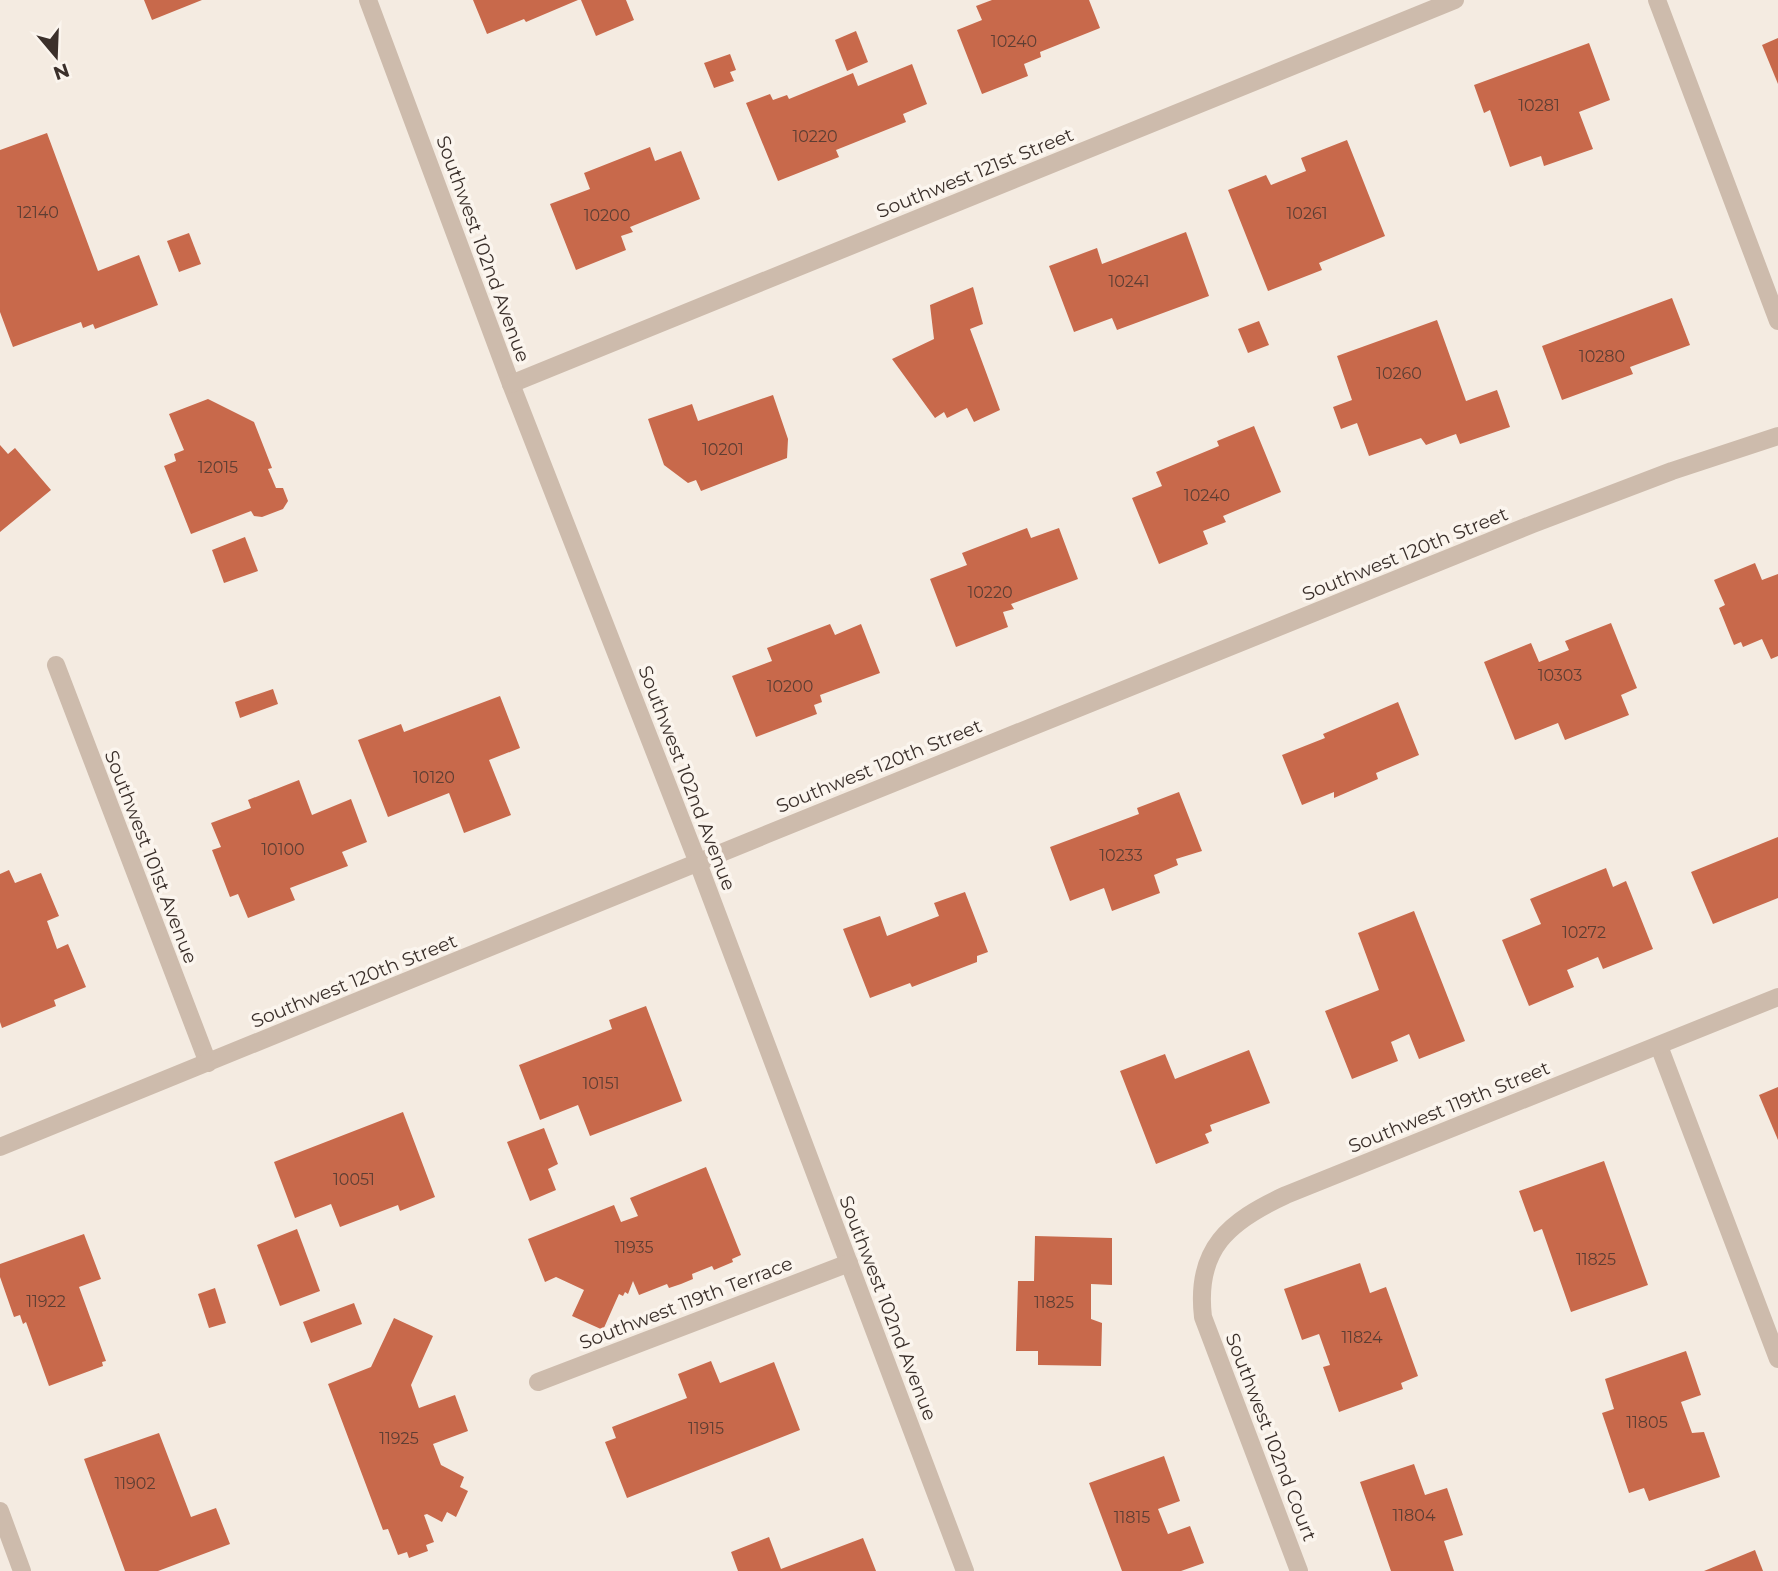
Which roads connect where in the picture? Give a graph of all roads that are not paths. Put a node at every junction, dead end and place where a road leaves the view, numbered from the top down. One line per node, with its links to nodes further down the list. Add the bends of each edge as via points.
1 (368, 0): 5 (street, Southwest 102nd Avenue)
2 (1454, 0): 5 (street, Southwest 121st Street)
3 (1657, 0): 4 (street)
4 (1778, 321)
5 (511, 384): 8 (street, Southwest 102nd Avenue)
6 (1778, 436): 8 (street, Southwest 120th Street, via 1533,524)
7 (56, 665): 11 (street, Southwest 101st Avenue)
8 (698, 863): 11 (street, Southwest 120th Street); 13 (street, Southwest 102nd Avenue)
9 (1778, 998): 10 (street, Southwest 119th Street)
10 (1659, 1046): 14 (street, Southwest 119th Street, via 1286,1195 1249,1214 1228,1230 1212,1252 1202,1293); 15 (street)
11 (208, 1063): 12 (street, Southwest 120th Street)
12 (0, 1147)
13 (849, 1262): 16 (street, Southwest 119th Terrace); 19 (street, Southwest 102nd Avenue)
14 (1203, 1317): 20 (street, Southwest 102nd Court)
15 (1778, 1359)
16 (538, 1382)
17 (0, 1511): 18 (street)
18 (22, 1571)
19 (965, 1571)
20 (1298, 1571)

